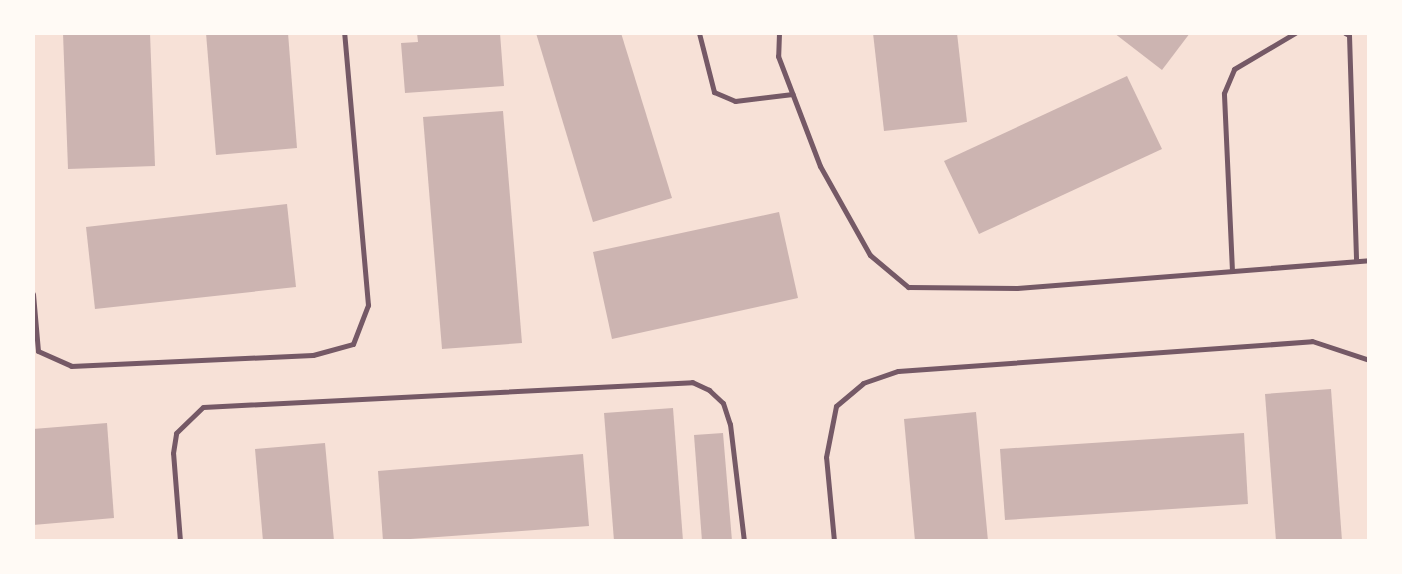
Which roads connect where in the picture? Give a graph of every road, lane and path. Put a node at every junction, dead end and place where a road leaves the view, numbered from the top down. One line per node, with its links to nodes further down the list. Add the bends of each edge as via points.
1 (344, 33): 10 (lane, via 368,305 353,344 313,355 71,366 38,351)
2 (698, 33): 6 (lane, via 714,92 736,101)
3 (779, 33): 6 (lane, via 778,55)
4 (1295, 33): 9 (lane, via 1234,69 1224,93)
5 (1345, 33): 8 (lane, via 1349,35)
6 (793, 94): 9 (lane, via 821,166 870,255 908,288 1017,288)
7 (1369, 260): 8 (lane)
8 (1356, 261): 9 (lane)
9 (1232, 271)
10 (33, 294)
11 (1369, 360): 14 (lane, via 1312,341 898,371 863,383 836,406 826,457)
12 (180, 541): 13 (lane, via 173,453 176,433 203,407 692,382 723,403 730,424)
13 (744, 541)
14 (834, 541)

